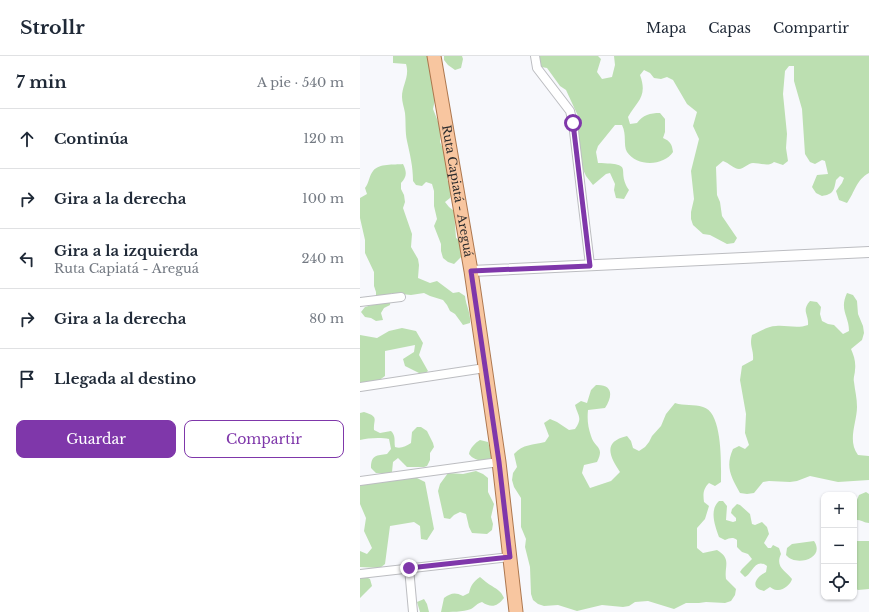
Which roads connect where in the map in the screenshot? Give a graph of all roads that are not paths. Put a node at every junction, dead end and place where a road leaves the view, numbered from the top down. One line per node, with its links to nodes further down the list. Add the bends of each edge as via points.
1 (434, 56): 5 (main road, Ruta Capiatá - Areguá)
2 (535, 56): 4 (street, via 537,68 570,111)
3 (869, 252): 4 (street)
4 (590, 266): 5 (street)
5 (471, 271): 8 (main road, Ruta Capiatá - Areguá)
6 (401, 297): 7 (street)
7 (360, 302)
8 (485, 368): 9 (street); 10 (main road, Ruta Capiatá - Areguá)
9 (360, 387)
10 (499, 462): 11 (street); 12 (main road, Ruta Capiatá - Areguá)
11 (360, 481)
12 (510, 557): 13 (street); 16 (main road, Ruta Capiatá - Areguá)
13 (409, 568): 14 (street); 15 (street)
14 (360, 574)
15 (413, 612)
16 (516, 612)

